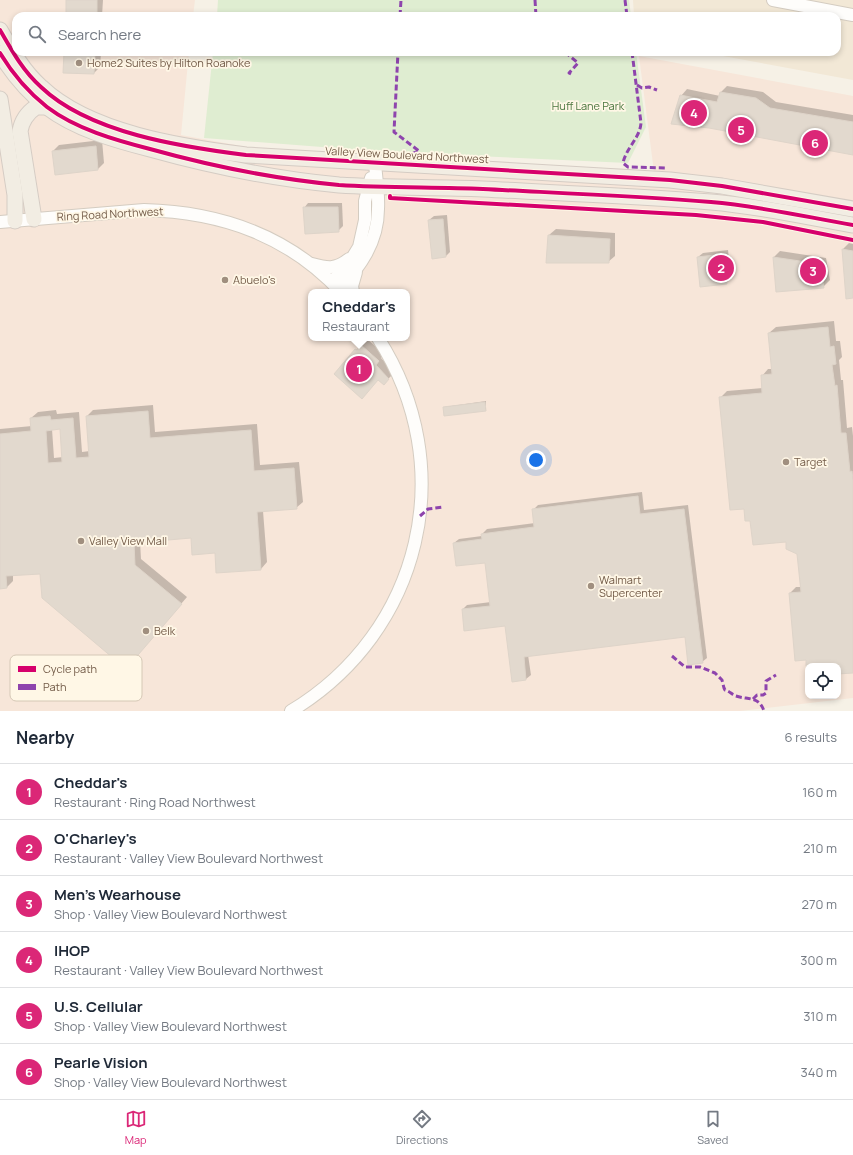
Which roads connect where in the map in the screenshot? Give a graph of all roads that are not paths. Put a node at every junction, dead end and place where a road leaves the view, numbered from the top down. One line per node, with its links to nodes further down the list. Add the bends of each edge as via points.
1 (773, 0): 2 (street)
2 (833, 12)
3 (841, 14): 4 (street)
4 (853, 16)
5 (0, 30): 6 (main road, Valley View Boulevard Northwest)
6 (12, 51)
7 (0, 53): 10 (main road, via 18,80)
8 (15, 56): 12 (main road, Valley View Boulevard Northwest, via 28,74 51,95 74,110 144,136)
9 (0, 99): 21 (main road, via 15,195)
10 (47, 107): 11 (main road, via 72,122 101,134); 20 (main road, via 36,107 30,111 23,120 20,131)
11 (153, 150): 12 (main road, via 227,159); 14 (main road, via 220,167 293,180)
12 (234, 153): 13 (main road, Valley View Boulevard Northwest)
13 (375, 163): 14 (street); 15 (main road, Valley View Boulevard Northwest, via 670,180)
14 (373, 186): 16 (main road); 23 (street, via 365,201 362,235); 25 (street, via 378,210 377,222 367,253)
15 (759, 192): 16 (main road, via 734,194 647,188 642,190); 18 (main road, Valley View Boulevard Northwest)
16 (638, 198): 17 (main road, via 712,202)
17 (767, 209): 19 (main road, via 786,205); 22 (main road)
18 (853, 209)
19 (853, 218)
20 (34, 219): 21 (street, Ring Road Northwest); 24 (street, Ring Road Northwest, via 144,210 190,213 251,229 267,236)
21 (7, 221)
22 (853, 225)
23 (356, 251): 24 (street, via 339,266 331,268); 26 (street)
24 (310, 264): 26 (street, Ring Road Northwest)
25 (359, 266): 26 (street); 27 (street)
26 (337, 288)
27 (352, 289)
28 (380, 341): 29 (street, via 400,380 417,437 421,502 416,540 398,590 370,641 332,681)
29 (291, 711)

